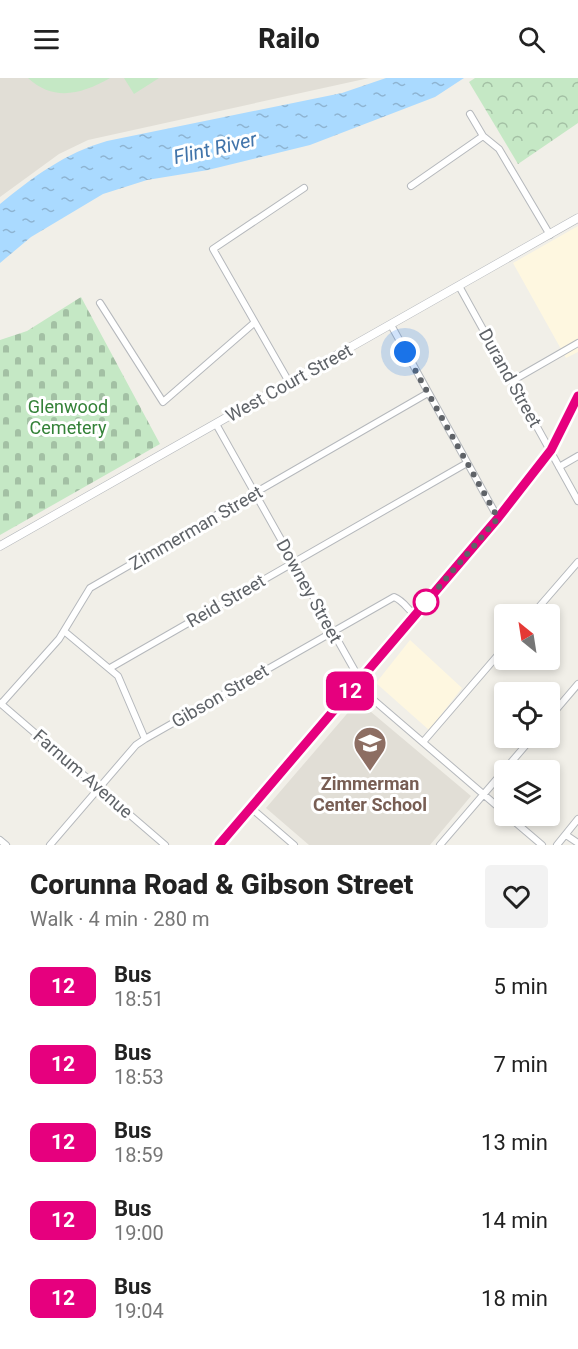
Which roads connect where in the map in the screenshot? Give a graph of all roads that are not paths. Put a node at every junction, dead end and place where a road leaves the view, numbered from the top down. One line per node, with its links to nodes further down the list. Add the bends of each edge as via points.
1 (470, 114): 2 (street)
2 (483, 136): 3 (street); 6 (street, via 499,149)
3 (411, 186)
4 (304, 188): 9 (street, via 213,249)
5 (578, 218): 6 (street, West Court Street)
6 (550, 235): 7 (street, West Court Street)
7 (459, 286): 10 (street, West Court Street); 12 (street, Durand Street)
8 (100, 303): 9 (street, via 163,402)
9 (254, 323): 13 (street)
10 (391, 326): 13 (street, West Court Street); 14 (street)
11 (578, 343): 12 (street)
12 (512, 381): 17 (street, Durand Street)
13 (289, 382): 16 (street, West Court Street)
14 (428, 393): 19 (street); 21 (street, Zimmerman Street)
15 (578, 396): 17 (main road)
16 (216, 424): 21 (street, Downey Street); 24 (street, West Court Street)
17 (551, 450): 20 (street, Durand Street); 23 (main road)
18 (578, 456): 20 (street)
19 (467, 463): 23 (street); 26 (street, Reid Street)
20 (559, 467): 22 (street, Durand Street)
21 (255, 494): 26 (street, Downey Street); 29 (street, Zimmerman Street, via 90,588)
22 (578, 501)
23 (498, 518): 28 (main road)
24 (0, 546)
25 (578, 562): 27 (street)
26 (293, 563): 30 (street, Downey Street); 32 (street, Reid Street)
27 (542, 604)
28 (415, 615): 30 (street, Gibson Street, via 394,597); 33 (main road)
29 (64, 631): 32 (street); 35 (street, Zimmerman Street)
30 (332, 632): 33 (street, Downey Street); 37 (street, Gibson Street)
31 (494, 660): 38 (street)
32 (110, 668): 37 (street, via 118,676)
33 (359, 681): 38 (street, Downey Street, via 362,690); 43 (main road)
34 (578, 684): 36 (street)
35 (1, 704): 40 (street, Farnum Avenue)
36 (560, 705)
37 (145, 740): 40 (street, Gibson Street)
38 (423, 742): 41 (street, Downey Street)
39 (523, 748): 41 (street)
40 (99, 788): 50 (street, Gibson Street); 51 (street, Farnum Avenue)
41 (483, 795): 42 (street, Downey Street); 54 (street)
42 (494, 804)
43 (251, 808): 52 (main road); 53 (street)
44 (578, 819): 46 (street)
45 (520, 826): 55 (street)
46 (566, 835): 48 (street); 56 (street)
47 (0, 840): 49 (street)
48 (578, 843)
49 (6, 845)
50 (50, 845)
51 (165, 845)
52 (219, 845)
53 (294, 845)
54 (440, 845)
55 (542, 845)
56 (557, 845)

